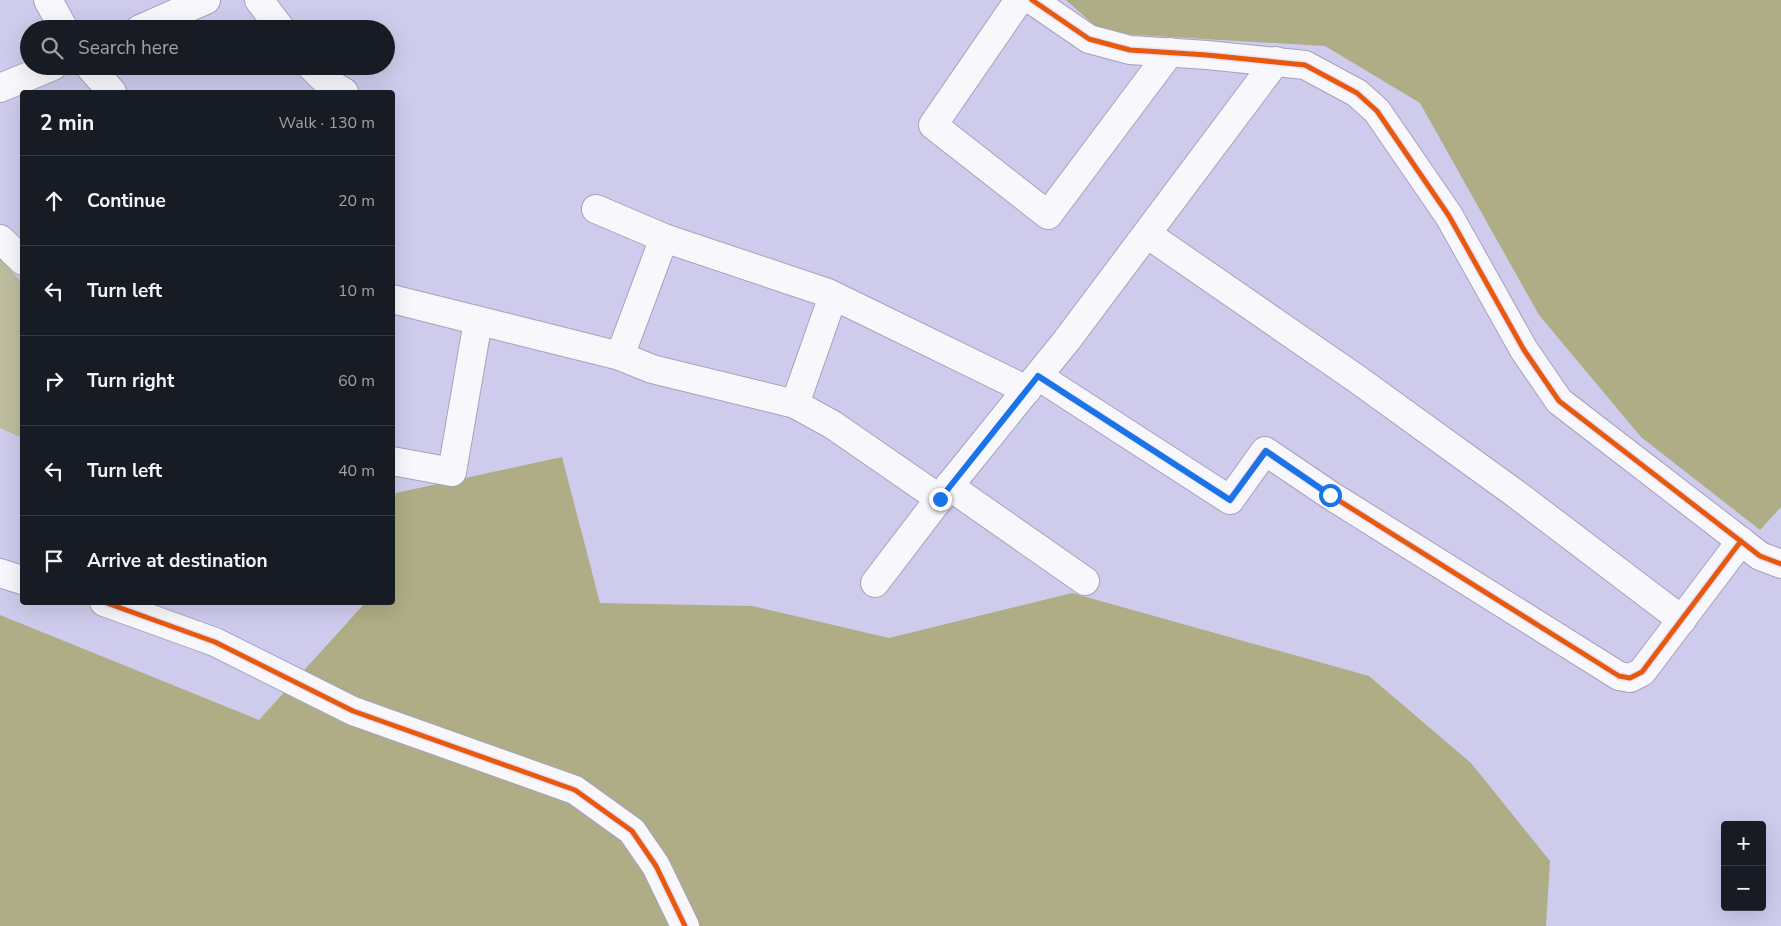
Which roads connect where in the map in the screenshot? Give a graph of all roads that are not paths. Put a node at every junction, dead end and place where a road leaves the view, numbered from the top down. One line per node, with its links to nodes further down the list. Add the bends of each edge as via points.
1 (48, 0): 6 (street)
2 (206, 0): 7 (street)
3 (259, 0): 8 (street)
4 (1019, 0): 9 (street, via 933,125 1048,215)
5 (1032, 0): 9 (street, via 1089,39 1130,50)
6 (59, 20)
7 (160, 20)
8 (274, 20)
9 (1170, 52): 10 (street)
10 (1276, 61): 18 (street); 30 (street, via 1305,65 1330,76 1377,111 1449,216 1524,350 1559,401)
11 (31, 75): 14 (street)
12 (97, 75): 15 (street)
13 (320, 75): 16 (street)
14 (0, 88)
15 (110, 90)
16 (341, 90)
17 (596, 209): 19 (street)
18 (1148, 234): 26 (street); 37 (street, via 1429,430)
19 (664, 238): 22 (street); 25 (street)
20 (0, 239): 21 (street)
21 (20, 258)
22 (833, 296): 26 (street); 27 (street)
23 (395, 300): 24 (street)
24 (478, 321): 25 (street); 28 (street, via 452,472)
25 (620, 356): 27 (street, via 652,369)
26 (1032, 383): 29 (street); 37 (street, via 1230,500 1266,451 1330,495 1619,676 1630,678 1642,672)
27 (795, 404): 29 (street)
28 (395, 462)
29 (945, 492): 34 (street); 35 (street)
30 (1741, 541): 31 (street, via 1760,556); 37 (street)
31 (1781, 564)
32 (0, 573): 33 (street)
33 (20, 579)
34 (1085, 581)
35 (875, 583)
36 (112, 605): 38 (street, via 215,642 353,712 575,790 632,831 656,866)
37 (1682, 620)
38 (684, 926)

